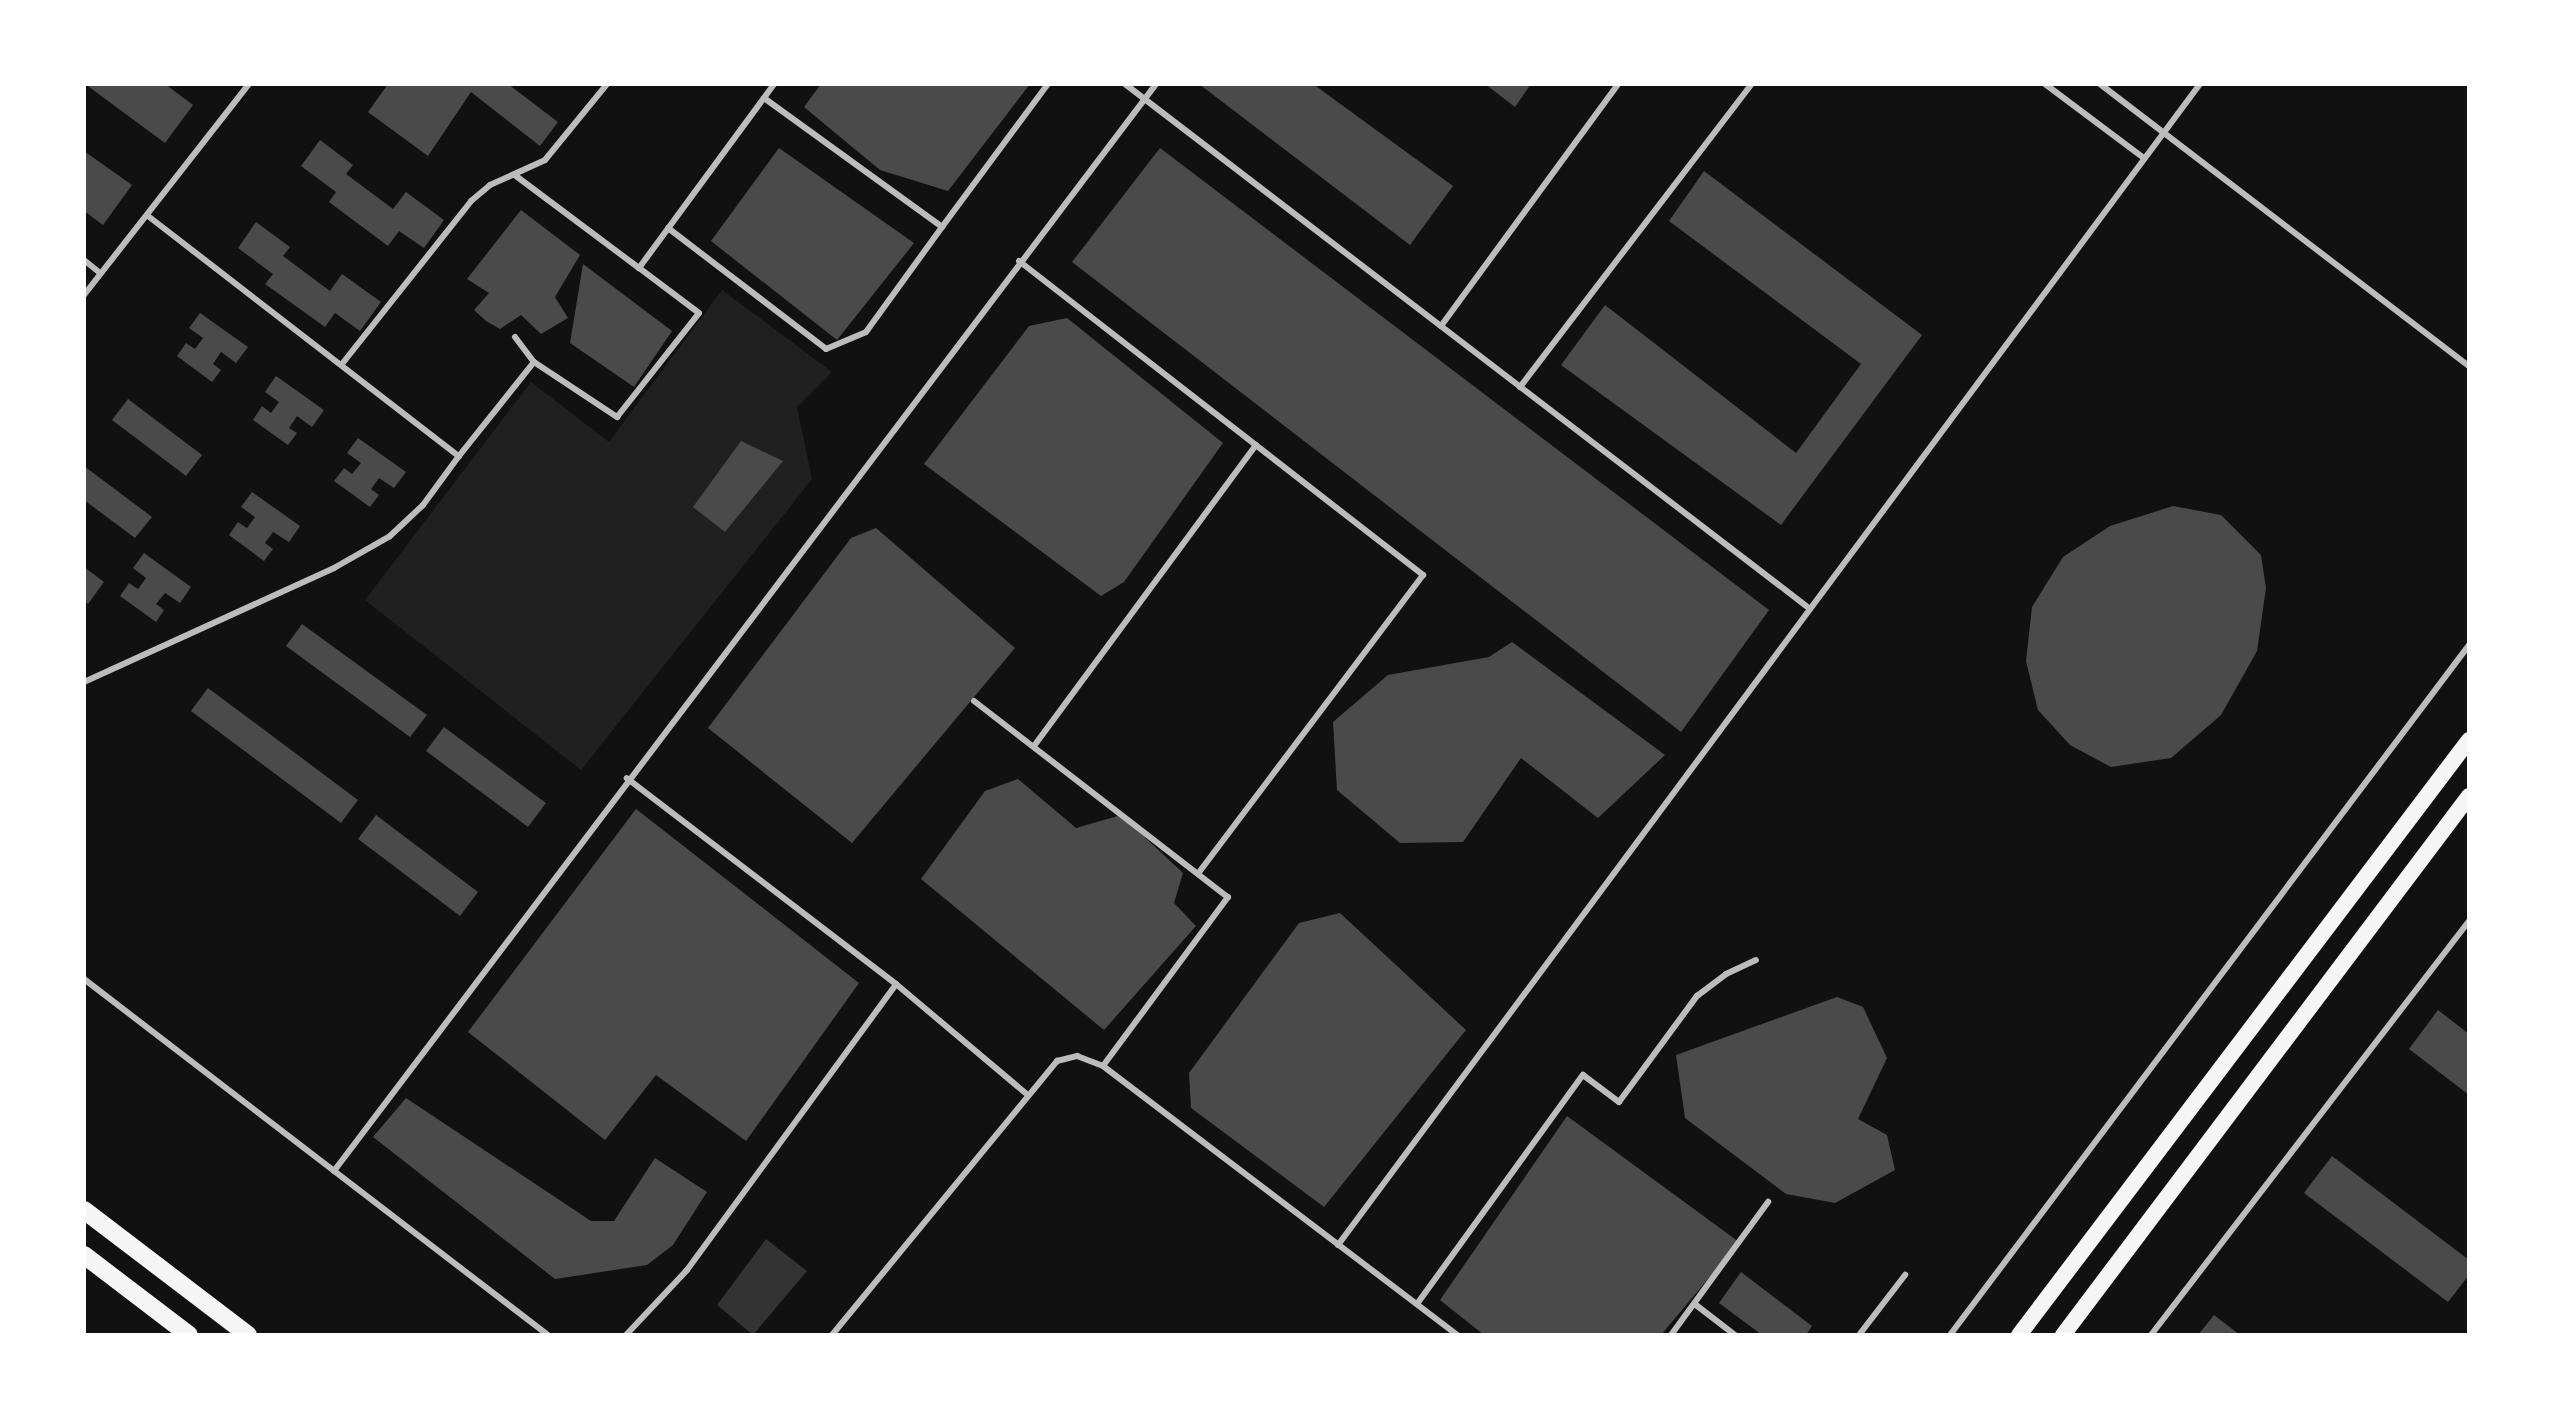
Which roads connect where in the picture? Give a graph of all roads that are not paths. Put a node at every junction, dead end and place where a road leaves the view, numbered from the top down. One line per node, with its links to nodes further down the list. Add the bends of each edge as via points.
1 (249, 84): 17 (lane)
2 (607, 84): 16 (lane, via 565,140)
3 (774, 84): 12 (lane)
4 (1048, 84): 18 (lane)
5 (1125, 84): 13 (lane)
6 (1156, 84): 13 (lane)
7 (1618, 84): 25 (lane)
8 (1752, 84): 30 (lane)
9 (2045, 84): 15 (lane)
10 (2100, 84): 14 (lane)
11 (2200, 84): 14 (lane)
12 (764, 98): 18 (lane); 19 (lane)
13 (1144, 99): 21 (lane); 25 (lane)
14 (2164, 132): 15 (lane); 29 (lane)
15 (2144, 158): 33 (lane)
16 (516, 176): 22 (lane); 28 (lane, via 490,185 471,201)
17 (148, 216): 23 (lane); 28 (lane)
18 (942, 227): 19 (lane, via 866,332 826,349)
19 (668, 228): 22 (lane)
20 (84, 260): 23 (lane)
21 (1019, 261): 31 (lane); 39 (lane)
22 (639, 268): 27 (lane, via 699,313 617,417)
23 (100, 273): 24 (lane)
24 (84, 295)
25 (1441, 326): 30 (lane)
26 (515, 337): 27 (lane)
27 (534, 362): 32 (lane)
28 (342, 364): 32 (lane)
29 (2469, 366)
30 (1520, 387): 33 (lane)
31 (1256, 445): 38 (lane); 41 (lane, via 1423,575)
32 (459, 456): 35 (lane, via 423,505 390,536 334,568)
33 (1809, 608): 51 (lane)
34 (2469, 645): 65 (lane)
35 (84, 682)
36 (974, 701): 38 (lane)
37 (2469, 740): 66 (main road)
38 (1034, 746): 41 (lane)
39 (627, 778): 45 (lane); 48 (lane)
40 (2469, 796): 67 (main road)
41 (1198, 874): 46 (lane, via 1228,897)
42 (2469, 921): 68 (lane)
43 (1756, 960): 54 (lane, via 1697,996 1619,1102 1583,1075)
44 (84, 979): 48 (lane)
45 (896, 984): 47 (lane); 59 (lane, via 687,1270)
46 (1103, 1066): 47 (lane, via 1077,1056 1057,1061); 51 (lane)
47 (1028, 1095): 60 (lane)
48 (334, 1171): 58 (lane)
49 (1768, 1202): 55 (lane)
50 (84, 1210): 57 (main road)
51 (1338, 1245): 54 (lane)
52 (84, 1255): 56 (main road)
53 (1905, 1275): 64 (lane)
54 (1417, 1304): 61 (lane)
55 (1696, 1305): 62 (lane); 63 (lane)
56 (189, 1335)
57 (248, 1335)
58 (548, 1335)
59 (626, 1335)
60 (832, 1335)
61 (1458, 1335)
62 (1671, 1335)
63 (1735, 1335)
64 (1859, 1335)
65 (1950, 1335)
66 (2019, 1335)
67 (2063, 1335)
68 (2151, 1335)

